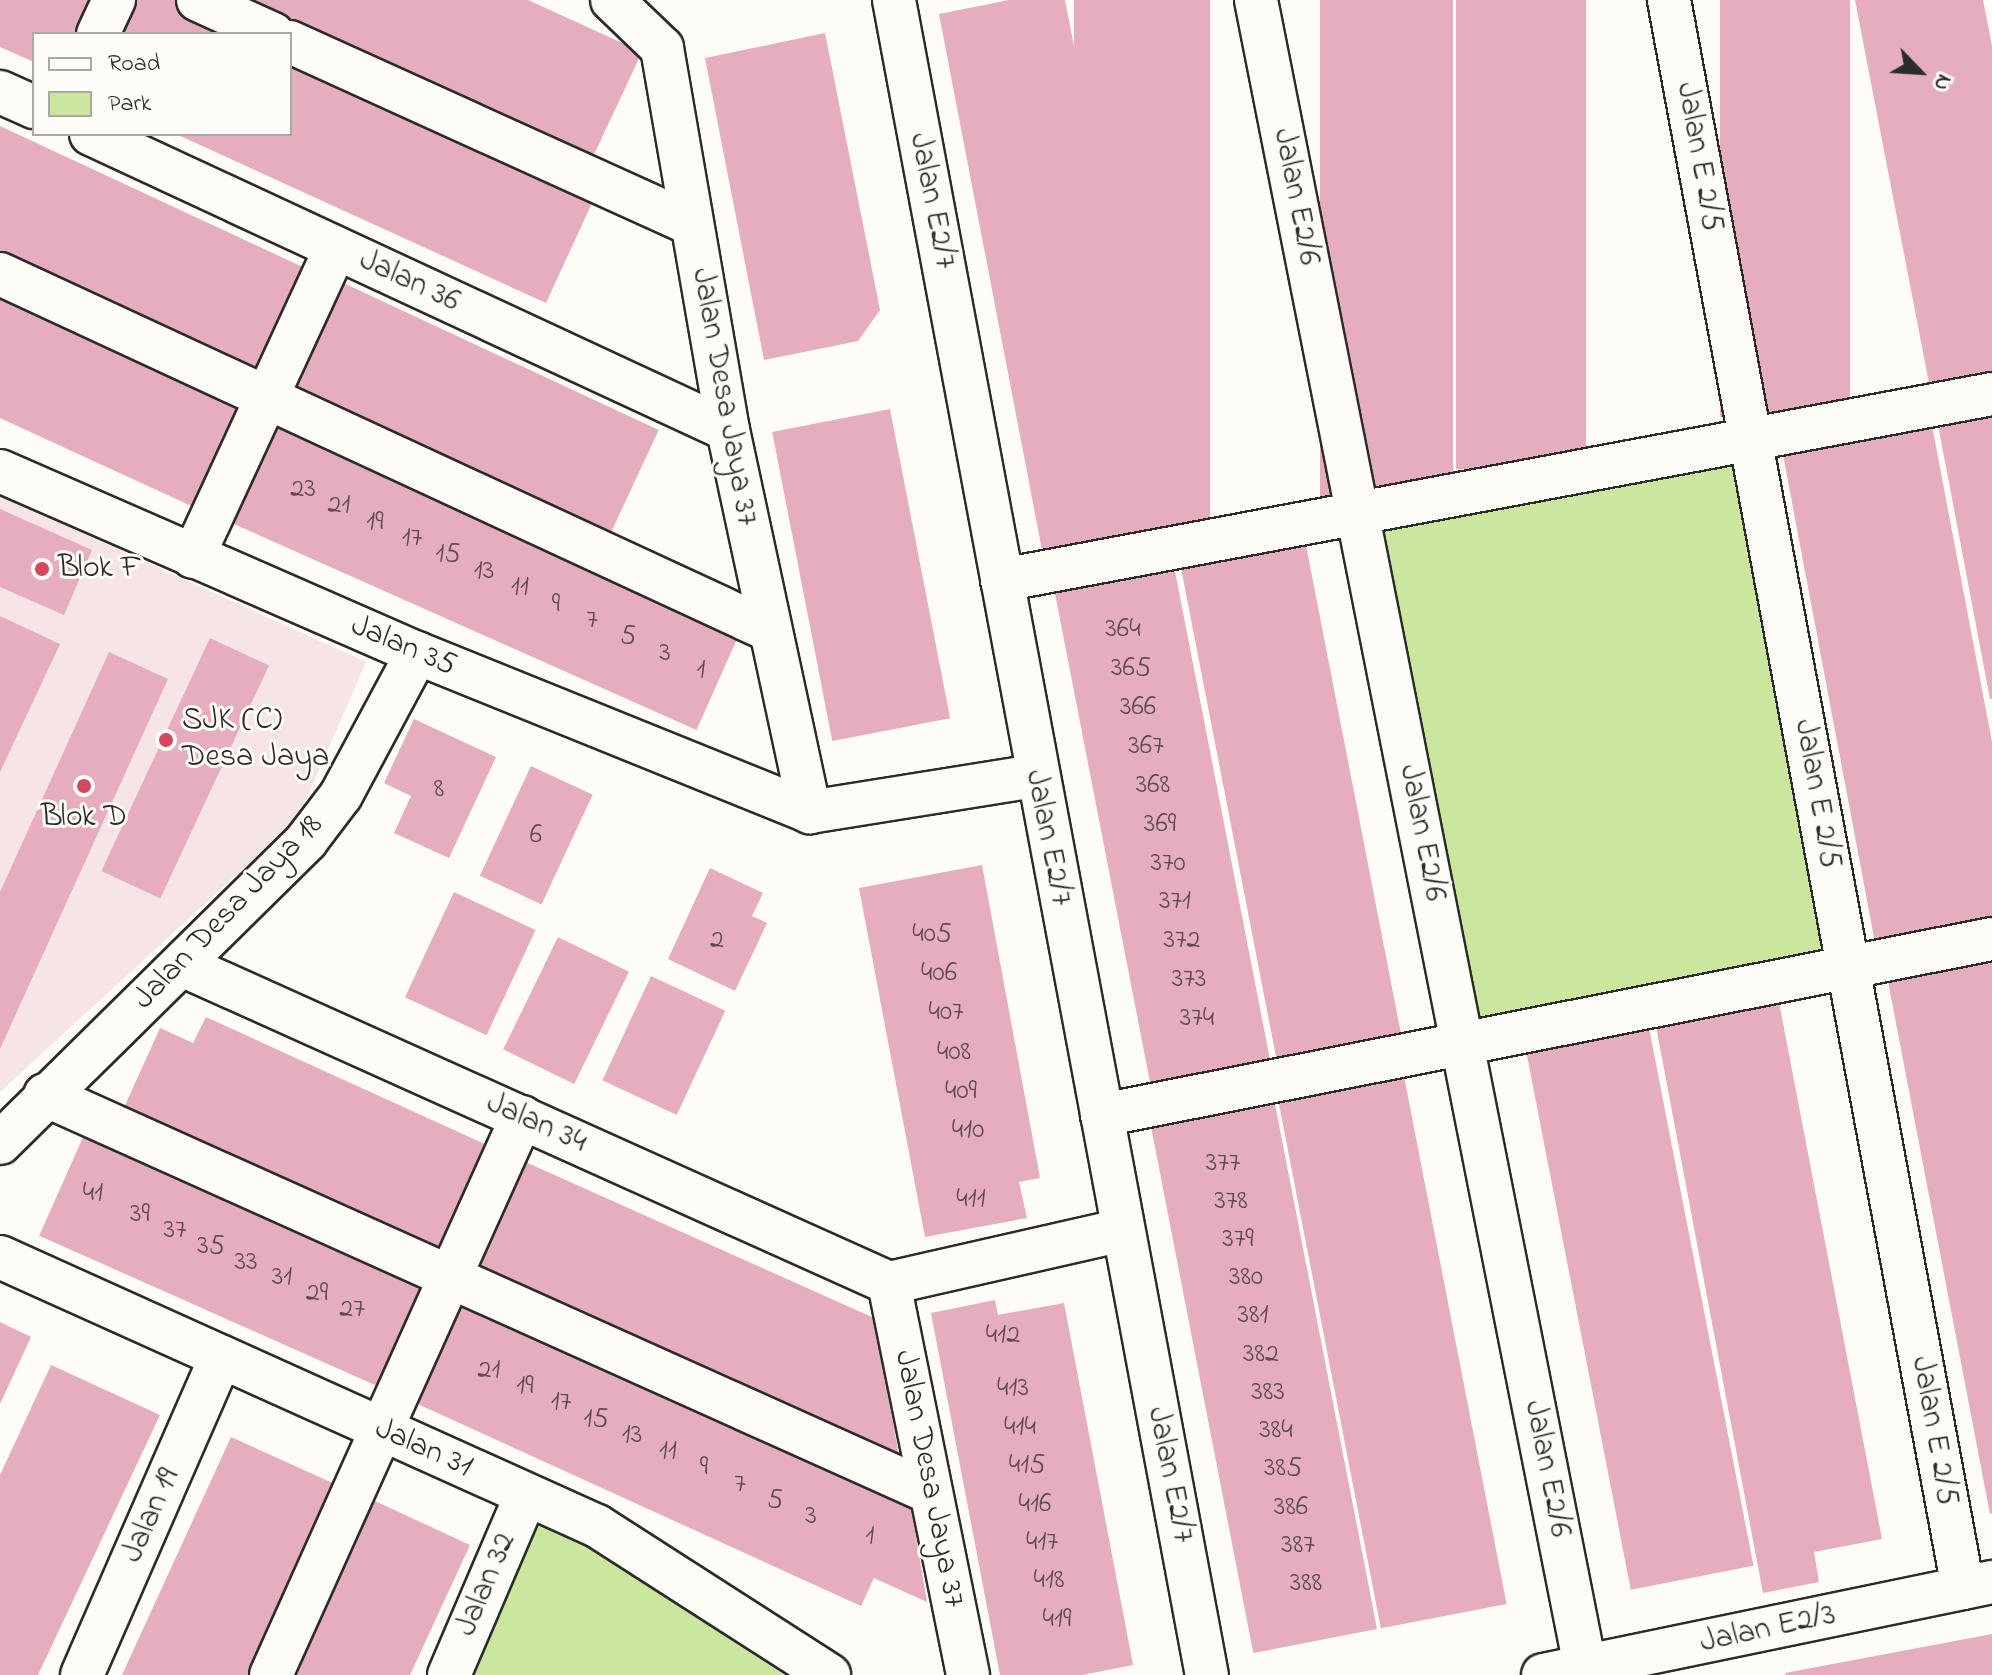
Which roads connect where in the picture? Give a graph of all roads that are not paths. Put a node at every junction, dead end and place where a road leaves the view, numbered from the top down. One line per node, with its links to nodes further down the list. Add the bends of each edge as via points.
1 (114, 0): 7 (street)
2 (198, 0): 8 (street)
3 (612, 0): 13 (street, Jalan Desa Jaya 37, via 662,48)
4 (894, 0): 23 (street, Jalan E2/7)
5 (1256, 0): 21 (street, Jalan E2/6)
6 (1669, 0): 19 (street, Jalan E 2/5)
7 (99, 32)
8 (269, 32)
9 (292, 43): 13 (street)
10 (0, 92): 11 (street)
11 (32, 106)
12 (95, 136): 14 (street, Jalan 36)
13 (692, 224): 18 (street, Jalan Desa Jaya 37)
14 (336, 248): 17 (street); 18 (street, Jalan 36)
15 (0, 274): 17 (street)
16 (1992, 394): 19 (street)
17 (266, 397): 22 (street); 24 (street)
18 (728, 430): 24 (street, Jalan Desa Jaya 37)
19 (1750, 440): 21 (street); 30 (street, Jalan E 2/5)
20 (0, 471): 22 (street, Jalan 35)
21 (1358, 514): 23 (street); 31 (street, Jalan E2/6)
22 (193, 557): 25 (street, Jalan 35)
23 (1002, 580): 26 (street, Jalan E2/7)
24 (767, 629): 27 (street, Jalan Desa Jaya 37)
25 (417, 653): 27 (street, Jalan 35); 29 (street, Jalan Desa Jaya 18, via 341,795)
26 (1034, 776): 27 (street); 33 (street, Jalan E2/7)
27 (810, 812)
28 (1992, 939): 30 (street)
29 (182, 965): 32 (street, Jalan Desa Jaya 18); 34 (street, Jalan 34)
30 (1848, 967): 31 (street); 44 (street, Jalan E 2/5)
31 (1462, 1042): 33 (street); 46 (street, Jalan E2/6)
32 (45, 1095): 35 (street, Jalan Desa Jaya 18); 38 (street)
33 (1102, 1115): 36 (street, Jalan E2/7)
34 (522, 1117): 38 (street); 39 (street, Jalan 34)
35 (0, 1143)
36 (1122, 1230): 39 (street); 52 (street, Jalan E2/7)
37 (0, 1257): 40 (street, Jalan 31)
38 (450, 1276): 41 (street); 42 (street)
39 (889, 1283): 42 (street, Jalan Desa Jaya 37)
40 (221, 1357): 41 (street, Jalan 31); 47 (street, Jalan 19)
41 (381, 1431): 43 (street, Jalan 31); 48 (street)
42 (927, 1491): 51 (street, Jalan Desa Jaya 37)
43 (526, 1495): 49 (street, Jalan 32); 50 (street, Jalan 31, via 662,1565)
44 (1977, 1585): 45 (street, Jalan E2/3)
45 (1669, 1663): 46 (street, Jalan E2/3)
46 (1585, 1666): 53 (street, Jalan E2/3)
47 (82, 1675)
48 (271, 1675)
49 (449, 1675)
50 (829, 1675)
51 (968, 1675)
52 (1207, 1675)
53 (1543, 1675)

